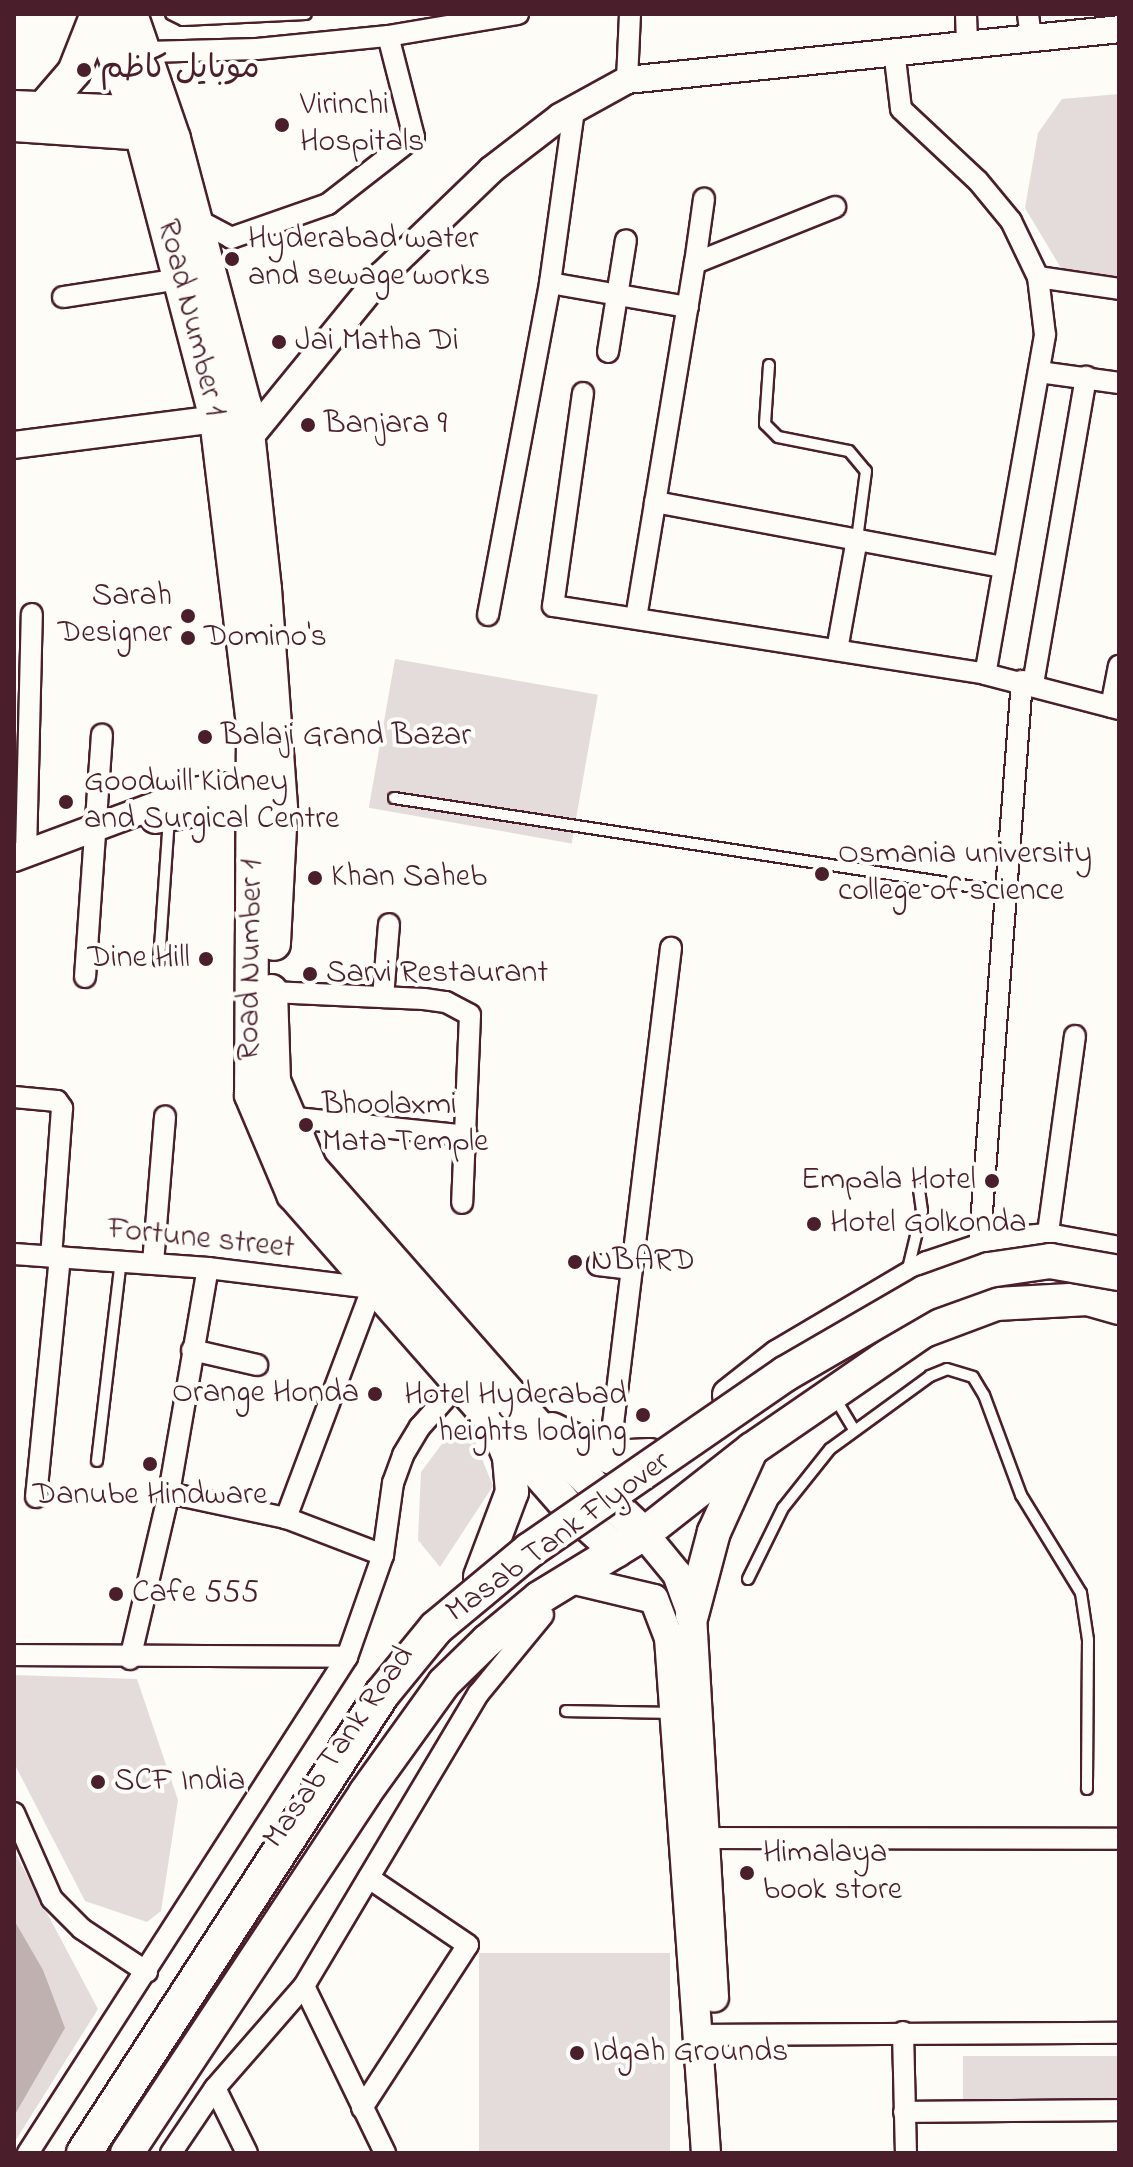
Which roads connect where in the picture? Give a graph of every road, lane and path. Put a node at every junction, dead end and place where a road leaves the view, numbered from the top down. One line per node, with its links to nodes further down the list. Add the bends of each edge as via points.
1 (171, 14): 2 (lane, via 183,20)
2 (306, 14)
3 (518, 14): 6 (street)
4 (630, 14): 14 (street)
5 (966, 14): 11 (street)
6 (481, 16): 10 (street)
7 (118, 19): 13 (main road, Road Number 1); 15 (main road, via 74,72); 17 (main road, Road Number 1)
8 (1030, 26): 9 (street); 11 (street)
9 (1119, 29)
10 (388, 36): 13 (street, via 257,49); 21 (street, via 414,137 328,204 231,238)
11 (967, 45): 12 (street)
12 (894, 50): 14 (street); 24 (street, via 901,109 978,181 1011,221)
13 (147, 52): 17 (main road, Road Number 1)
14 (627, 80): 16 (street)
15 (29, 106): 17 (main road)
16 (574, 110): 26 (street); 38 (street, via 491,170 382,275)
17 (155, 124): 18 (main road); 21 (main road, Road Number 1); 25 (main road, Road Number 1)
18 (14, 127)
19 (704, 199): 23 (street)
20 (835, 207): 23 (street)
21 (196, 219): 38 (main road, Road Number 1, via 228,328)
22 (626, 240): 28 (street)
23 (695, 263): 30 (street)
24 (1038, 277): 27 (street); 33 (street, via 1045,335)
25 (181, 279): 29 (street); 37 (main road, Road Number 1)
26 (550, 283): 28 (street); 44 (street)
27 (1119, 289)
28 (618, 293): 30 (street); 31 (street)
29 (63, 297)
30 (688, 307): 40 (street)
31 (608, 352)
32 (769, 365): 41 (lane, via 765,424 778,437 849,451 866,471)
33 (1039, 372): 34 (street); 42 (street)
34 (1086, 377): 35 (street); 49 (street)
35 (1119, 383)
36 (583, 393): 45 (street, via 553,606)
37 (216, 419): 39 (street); 53 (main road, Road Number 1)
38 (249, 438): 53 (main road, Road Number 1)
39 (14, 445)
40 (655, 502): 41 (street); 45 (street)
41 (857, 539): 42 (street); 46 (street)
42 (1004, 567): 48 (street)
43 (32, 614): 56 (street)
44 (488, 615)
45 (636, 618): 46 (street)
46 (837, 650): 48 (street)
47 (1119, 666): 50 (street)
48 (985, 674): 49 (street)
49 (1028, 682): 50 (street); 57 (street)
50 (1115, 708)
51 (102, 735): 55 (street)
52 (394, 798): 57 (lane)
53 (267, 800): 54 (street); 55 (street, via 194,791); 62 (main road, Road Number 1); 83 (main road, Road Number 1, via 251,1095 293,1194)
54 (169, 816): 55 (street); 60 (lane)
55 (102, 826): 56 (street); 61 (street)
56 (20, 856)
57 (1009, 892): 72 (street)
58 (389, 924): 63 (street)
59 (671, 948): 80 (street, via 631,1199)
60 (159, 961)
61 (85, 977)
62 (271, 992): 63 (street); 67 (main road, Road Number 1, via 274,1081)
63 (383, 997): 68 (street, via 446,1002 470,1015)
64 (1075, 1036): 71 (street)
65 (14, 1097): 75 (street, via 57,1101 62,1108)
66 (165, 1116): 77 (street)
67 (287, 1117): 68 (street); 92 (main road, Road Number 1, via 311,1168)
68 (467, 1136): 70 (street)
69 (919, 1189): 82 (lane, via 922,1211)
70 (462, 1203)
71 (1047, 1240): 72 (main road, Masab Tank Road); 73 (main road, Masab Tank Road)
72 (979, 1251): 82 (main road, Masab Tank Road)
73 (1119, 1253)
74 (14, 1254): 75 (street, Fortune street)
75 (55, 1257): 76 (street, Fortune street); 99 (street)
76 (121, 1261): 77 (street, Fortune street); 97 (lane)
77 (153, 1263): 79 (street, Fortune street)
78 (598, 1265): 80 (street)
79 (208, 1268): 83 (street, Fortune street); 86 (street)
80 (632, 1269): 96 (street)
81 (1119, 1273): 133 (highway, Masab Tank Flyover, bridge, via 1050,1261 989,1270 925,1293 785,1374 530,1550 436,1628 374,1707)
82 (907, 1278): 87 (main road, Masab Tank Road)
83 (376, 1289): 89 (main road, Road Number 1); 101 (street)
84 (1119, 1293): 134 (highway, Masab Tank Flyover, via 1048,1284 986,1291 925,1313 862,1348 545,1556 482,1606 408,1682)
85 (1119, 1308): 91 (main road, Masab Tank Road, via 1088,1299 996,1304 924,1331)
86 (192, 1350): 88 (street); 98 (street)
87 (779, 1356): 90 (main road, Masab Tank Road); 91 (main road)
88 (257, 1365)
89 (460, 1382): 92 (main road, Road Number 1); 103 (street, via 403,1455 393,1483)
90 (741, 1386): 94 (main road); 95 (main road, Masab Tank Road)
91 (822, 1400): 93 (lane); 94 (main road, Masab Tank Road)
92 (505, 1409): 96 (main road); 100 (main road, Road Number 1); 104 (main road, via 512,1492)
93 (854, 1430): 106 (lane, via 830,1449 783,1508); 114 (lane, via 930,1376 947,1369 973,1377 1021,1495 1081,1593 1088,1640)
94 (764, 1440): 102 (main road, Masab Tank Road); 108 (main road, via 714,1532)
95 (650, 1455): 96 (main road); 100 (main road, Masab Tank Road)
96 (609, 1457)
97 (97, 1461)
98 (169, 1493): 101 (street); 111 (street)
99 (36, 1497)
100 (582, 1499): 102 (main road, Road Number 1); 104 (main road, Masab Tank Road)
101 (286, 1518): 103 (street)
102 (630, 1542): 105 (main road, Masab Tank Road); 108 (main road, via 677,1574)
103 (383, 1555): 110 (street)
104 (480, 1577): 119 (main road, Masab Tank Road, via 438,1611 398,1660)
105 (570, 1579): 113 (main road, via 654,1599 669,1638); 121 (main road, Masab Tank Road, via 497,1632 444,1683)
106 (748, 1579)
107 (543, 1615): 118 (street, via 479,1693)
108 (692, 1615): 116 (main road)
109 (14, 1655): 111 (street)
110 (347, 1657): 111 (street); 120 (street)
111 (130, 1659)
112 (566, 1711): 113 (lane)
113 (677, 1712): 125 (main road)
114 (1087, 1789)
115 (14, 1813): 120 (street, via 52,1899 82,1929)
116 (709, 1838): 117 (street); 125 (main road)
117 (1119, 1839)
118 (369, 1878): 122 (street); 127 (street, via 468,1945)
119 (203, 1950): 121 (main road); 132 (main road, Masab Tank Road)
120 (147, 1972): 131 (street)
121 (244, 1975): 135 (main road, Masab Tank Road)
122 (304, 1986): 126 (street); 127 (street)
123 (903, 2032): 124 (street); 125 (street); 129 (street)
124 (1119, 2033)
125 (707, 2035): 138 (main road); 139 (main road)
126 (215, 2088): 130 (street); 136 (street)
127 (362, 2108): 137 (street)
128 (1119, 2110): 129 (street)
129 (904, 2112): 140 (street)
130 (180, 2148)
131 (28, 2153)
132 (74, 2153)
133 (84, 2153)
134 (104, 2153)
135 (127, 2153)
136 (247, 2153)
137 (385, 2153)
138 (706, 2153)
139 (724, 2153)
140 (906, 2153)

